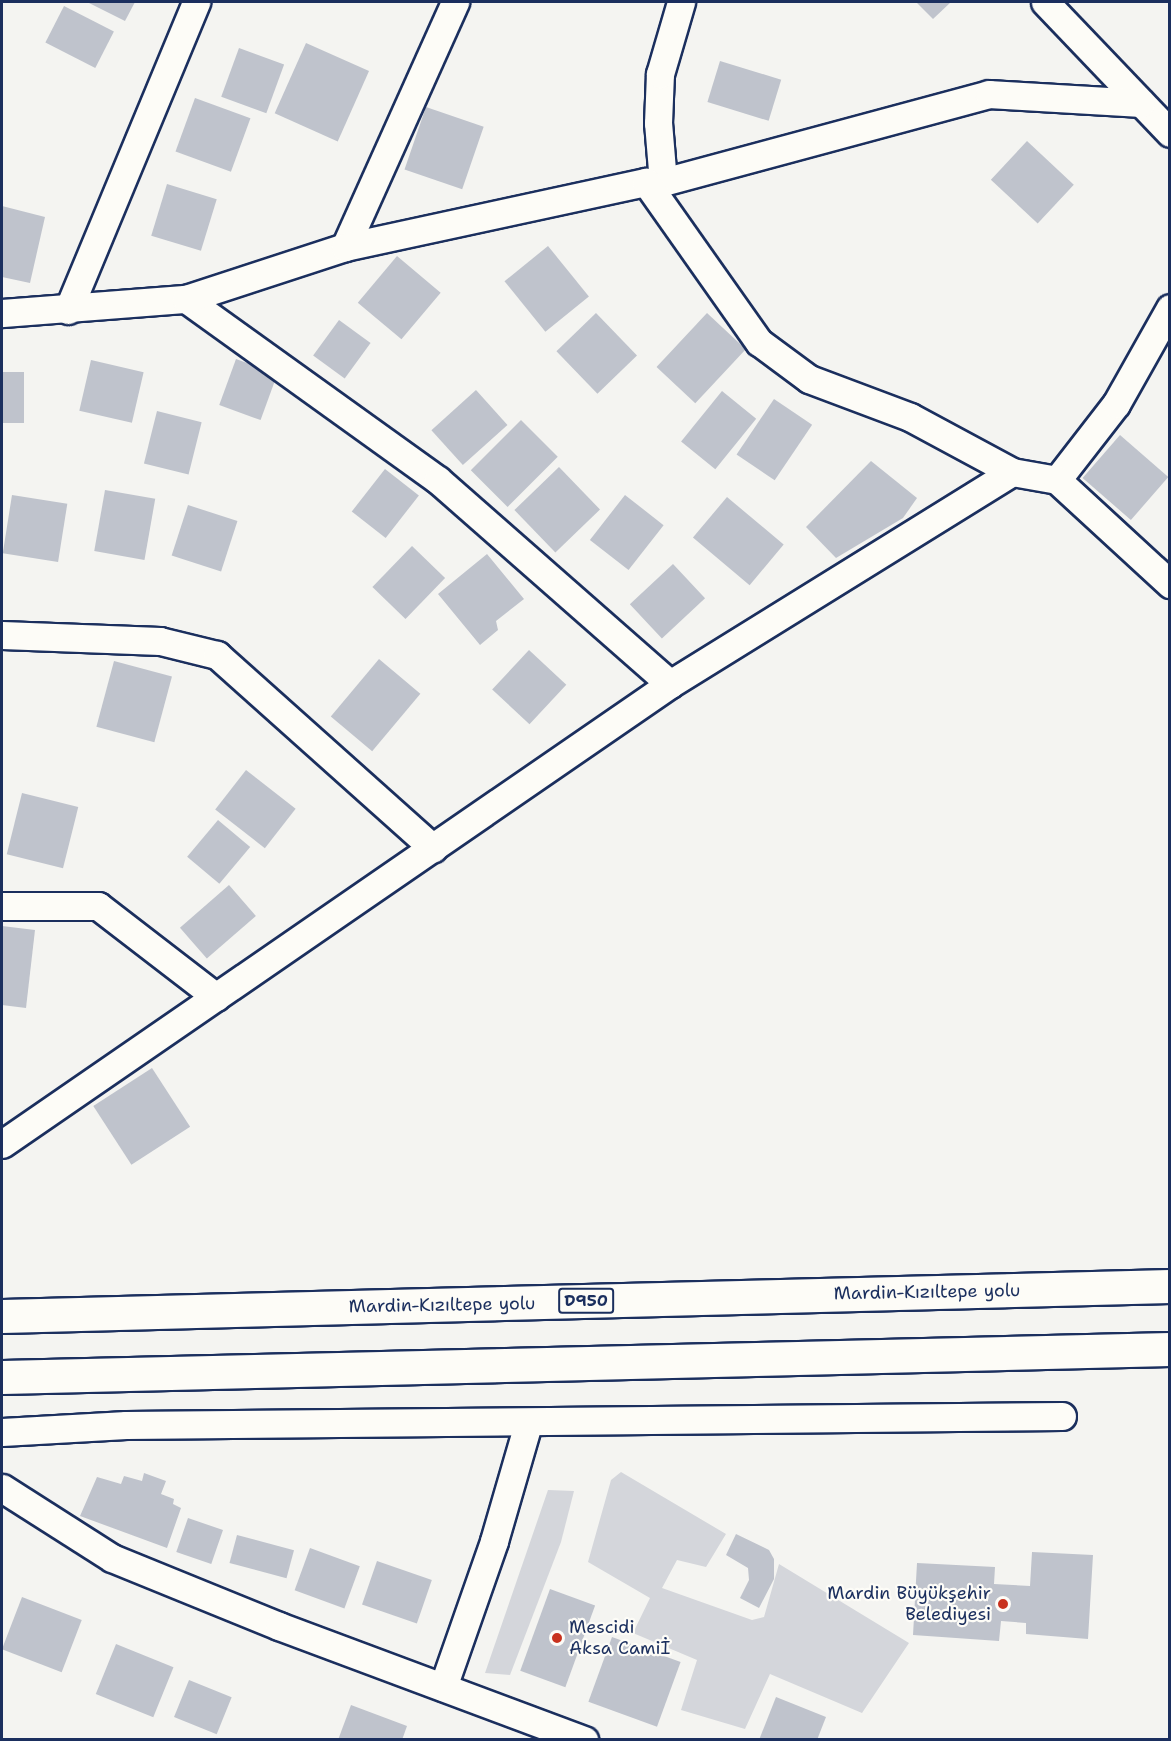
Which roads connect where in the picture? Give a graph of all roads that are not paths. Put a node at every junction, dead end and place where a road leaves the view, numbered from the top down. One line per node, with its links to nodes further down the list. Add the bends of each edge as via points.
1 (196, 2): 11 (street)
2 (455, 2): 8 (street)
3 (681, 2): 7 (street, via 660,74)
4 (1045, 2): 5 (street)
5 (1141, 103): 6 (street); 7 (street, via 989,94)
6 (1170, 133)
7 (655, 182): 8 (street); 13 (street, via 759,342 810,380 910,417)
8 (345, 247): 9 (street)
9 (186, 299): 11 (street); 17 (street, via 438,480)
10 (1170, 308): 14 (street, via 1116,404)
11 (68, 310): 12 (street)
12 (2, 313)
13 (1012, 472): 14 (street); 17 (street)
14 (1058, 480): 15 (street)
15 (1170, 584)
16 (2, 635): 18 (street, via 160,641 217,655)
17 (670, 684): 18 (street)
18 (433, 848): 20 (street)
19 (2, 906): 20 (street, via 98,906)
20 (216, 997): 21 (street)
21 (2, 1144)
22 (1170, 1286): 23 (highway, Mardin-Kızıltepe yolu / D950)
23 (2, 1316)
24 (1170, 1349): 25 (highway)
25 (2, 1377)
26 (1062, 1416): 27 (street)
27 (528, 1424): 28 (street, via 126,1425); 30 (street, via 494,1541)
28 (2, 1432)
29 (2, 1488): 30 (street, via 112,1558)
30 (444, 1687): 31 (street)
31 (584, 1740)

